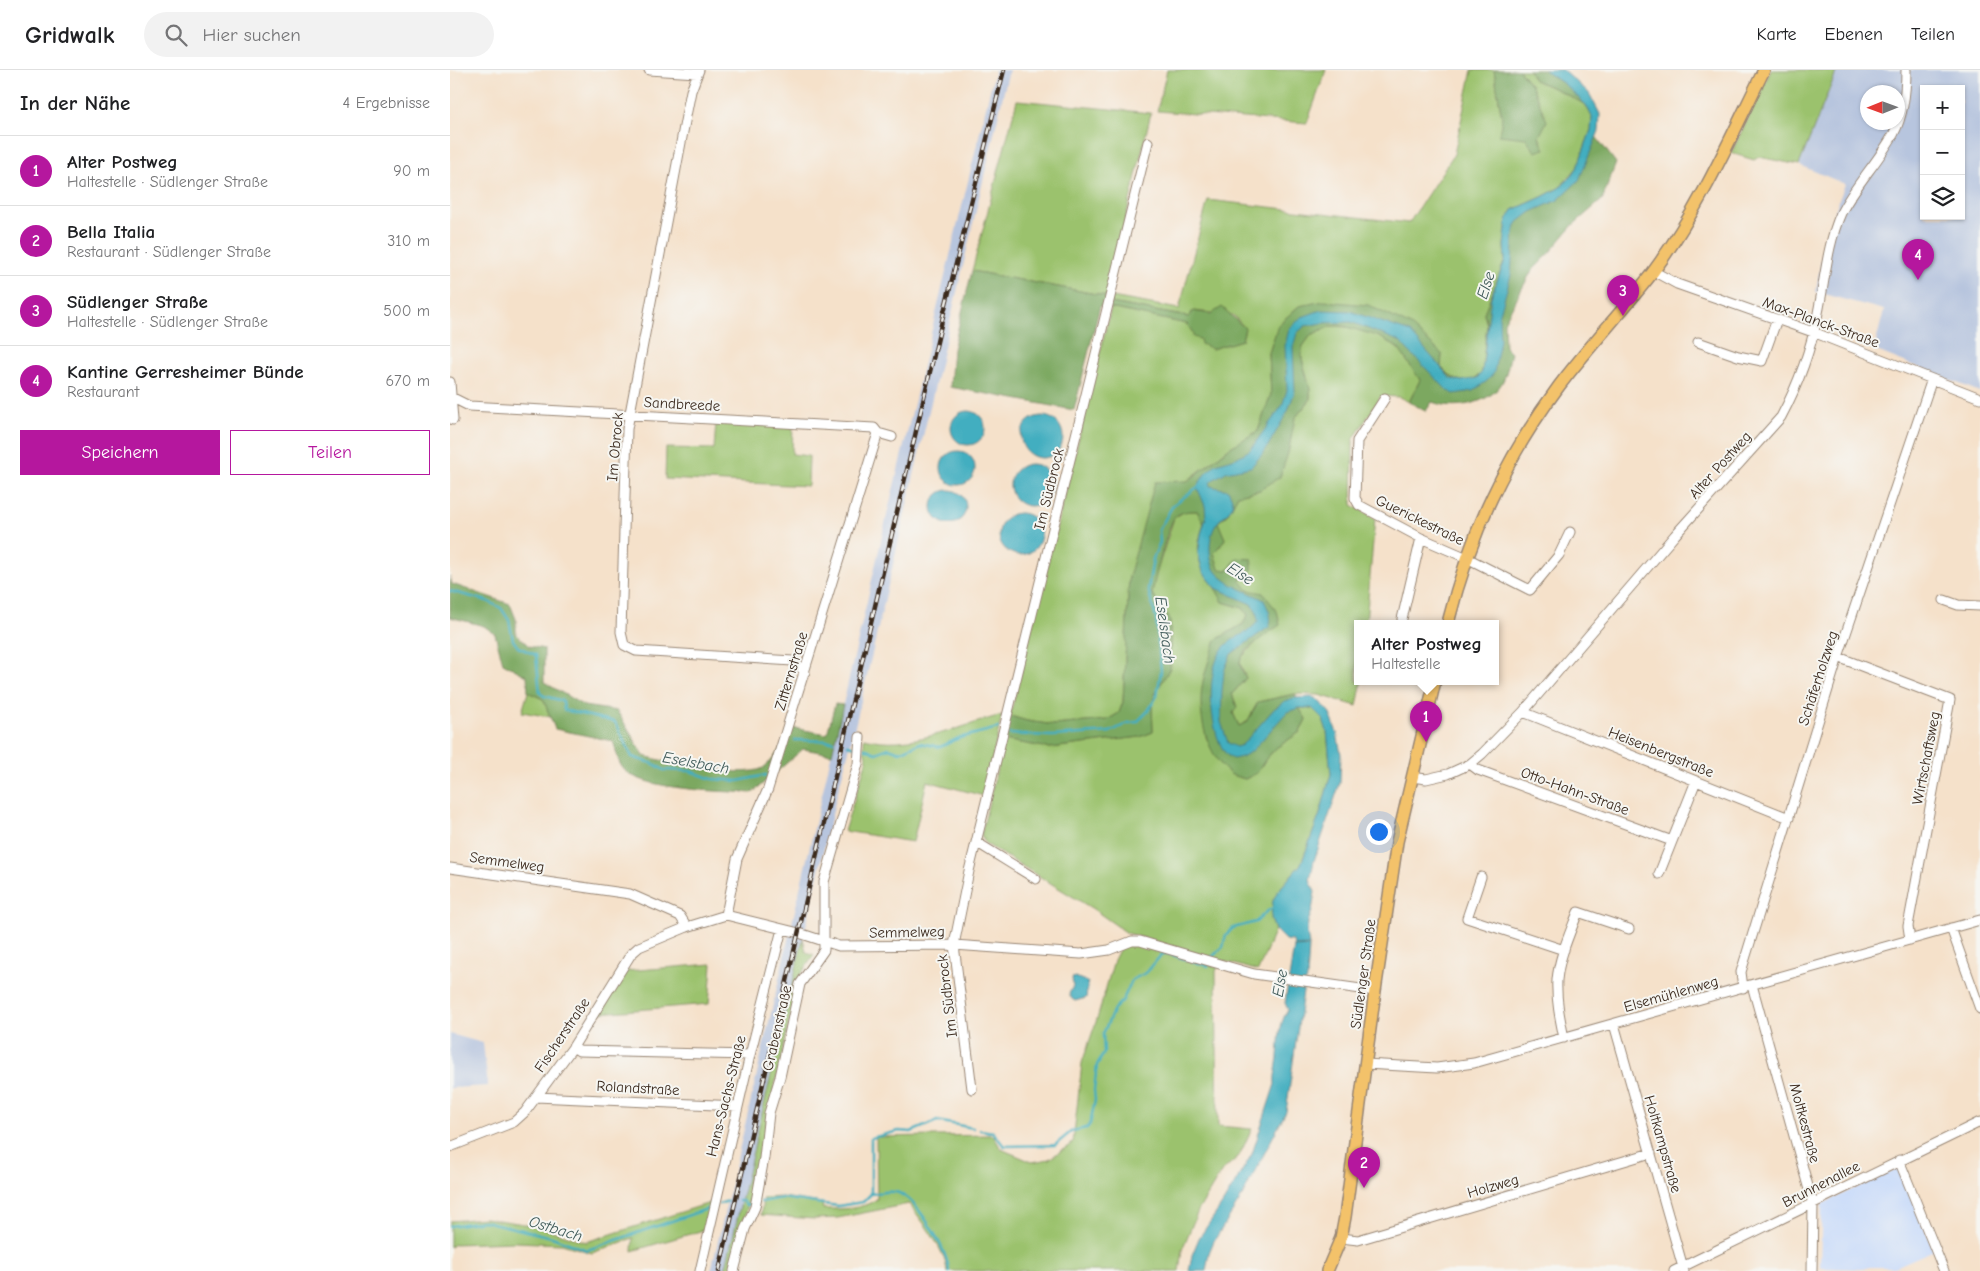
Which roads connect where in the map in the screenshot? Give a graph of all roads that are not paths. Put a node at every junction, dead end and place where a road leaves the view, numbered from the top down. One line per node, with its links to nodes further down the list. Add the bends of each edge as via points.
1 (649, 70): 4 (street)
2 (1764, 70): 6 (main road, via 1716,169)
3 (1906, 70): 8 (street, Alter Postweg, via 1900,116 1894,133 1842,212 1830,242)
4 (698, 72): 16 (street, Im Obrock, via 686,116)
5 (1148, 142): 37 (street, Im Südbrock)
6 (1653, 271): 7 (street, Max-Planck-Straße, via 1677,284); 22 (main road, via 1560,384 1525,434 1490,498)
7 (1777, 319): 8 (street, Max-Planck-Straße); 9 (street, via 1762,361)
8 (1813, 332): 10 (street, Max-Planck-Straße); 30 (street, Alter Postweg, via 1781,417)
9 (1698, 342)
10 (1932, 379): 14 (street, Max-Planck-Straße); 27 (street, Schäferholzweg)
11 (450, 382): 12 (street)
12 (451, 397): 15 (street, Sandbreede); 17 (street)
13 (1385, 398): 21 (street, Guerickestraße, via 1357,441 1355,498 1359,505)
14 (1980, 398)
15 (469, 406): 16 (street, Sandbreede); 17 (street)
16 (630, 415): 18 (street, Sandbreede, via 874,428); 28 (street, Im Obrock, via 621,632 624,645 636,651 793,661)
17 (451, 423)
18 (878, 433): 19 (street, Sandbreede); 28 (street, Zitternstraße)
19 (892, 438)
20 (1570, 532): 22 (street, Guerickestraße, via 1559,555 1530,590)
21 (1421, 538): 22 (street, Guerickestraße); 25 (street)
22 (1467, 558): 26 (main road)
23 (1944, 600): 24 (street, via 1958,605)
24 (1980, 606)
25 (1402, 619)
26 (1449, 620)
27 (1838, 658): 35 (street, Schäferholzweg); 48 (street, Wirtschaftsweg, via 1950,700 1908,926)
28 (805, 672): 42 (street, Zitternstraße, via 768,790 737,859)
29 (1433, 685): 33 (main road, Südlenger Straße)
30 (1523, 712): 32 (street, Alter Postweg); 34 (street, Heisenbergstraße)
31 (860, 737): 49 (street, Grabenstraße, via 858,764 824,882)
32 (1470, 764): 33 (street, Alter Postweg, via 1433,778); 36 (street, Otto-Hahn-Straße, via 1478,770)
33 (1412, 777): 54 (main road, Südlenger Straße, via 1397,842)
34 (1696, 781): 35 (street, Heisenbergstraße); 36 (street)
35 (1789, 818): 53 (street, Schäferholzweg, via 1741,972)
36 (1672, 841): 39 (street)
37 (976, 842): 41 (street); 50 (street, Im Südbrock)
38 (450, 868): 44 (street, Semmelweg, via 630,894 680,916)
39 (1659, 874)
40 (1481, 877): 51 (street, via 1467,918)
41 (1036, 879)
42 (726, 915): 44 (street); 46 (street, Semmelweg)
43 (1980, 920): 45 (street, Elsemühlenweg)
44 (688, 927): 58 (street, Fischerstraße, via 639,947 631,954)
45 (1951, 928): 48 (street, Elsemühlenweg); 55 (street)
46 (782, 929): 49 (street, Semmelweg); 59 (street, Hans-Sachs-Straße)
47 (1629, 929): 51 (street, via 1578,912)
48 (1910, 940): 52 (street, Elsemühlenweg)
49 (824, 941): 50 (street, Semmelweg, via 839,946); 72 (street, Grabenstraße, via 824,950 800,984 769,1113 755,1207 745,1229)
50 (954, 945): 54 (street, Semmelweg, via 1080,954 1140,941 1254,974); 61 (street, Im Südbrock)
51 (1564, 950): 57 (street, via 1557,978)
52 (1752, 985): 53 (street, Elsemühlenweg); 68 (street, Moltkestraße)
53 (1743, 988): 56 (street, Elsemühlenweg)
54 (1375, 991): 60 (main road, Südlenger Straße)
55 (1980, 1009)
56 (1614, 1024): 57 (street, Elsemühlenweg); 66 (street, Holtkampstraße)
57 (1564, 1038): 60 (street, Elsemühlenweg, via 1449,1067)
58 (572, 1047): 59 (street, via 579,1051); 62 (street, Fischerstraße)
59 (750, 1055): 63 (street, Hans-Sachs-Straße)
60 (1365, 1064): 69 (main road, Südlenger Straße)
61 (972, 1089)
62 (536, 1097): 63 (street, Rolandstraße); 65 (street, Fischerstraße, via 514,1122)
63 (738, 1106): 71 (street, Hans-Sachs-Straße)
64 (1980, 1122): 67 (street, Brunnenallee)
65 (450, 1147)
66 (1651, 1153): 69 (street, Holzweg, via 1358,1240); 70 (street, Holtkampstraße)
67 (1899, 1160): 68 (street, Brunnenallee); 76 (street)
68 (1813, 1204): 70 (street, Brunnenallee); 75 (street, Moltkestraße)
69 (1341, 1238): 73 (main road, Südlenger Straße)
70 (1684, 1269): 74 (street, Brunnenallee)
71 (700, 1271)
72 (734, 1271)
73 (1327, 1271)
74 (1674, 1271)
75 (1812, 1271)
76 (1944, 1271)

